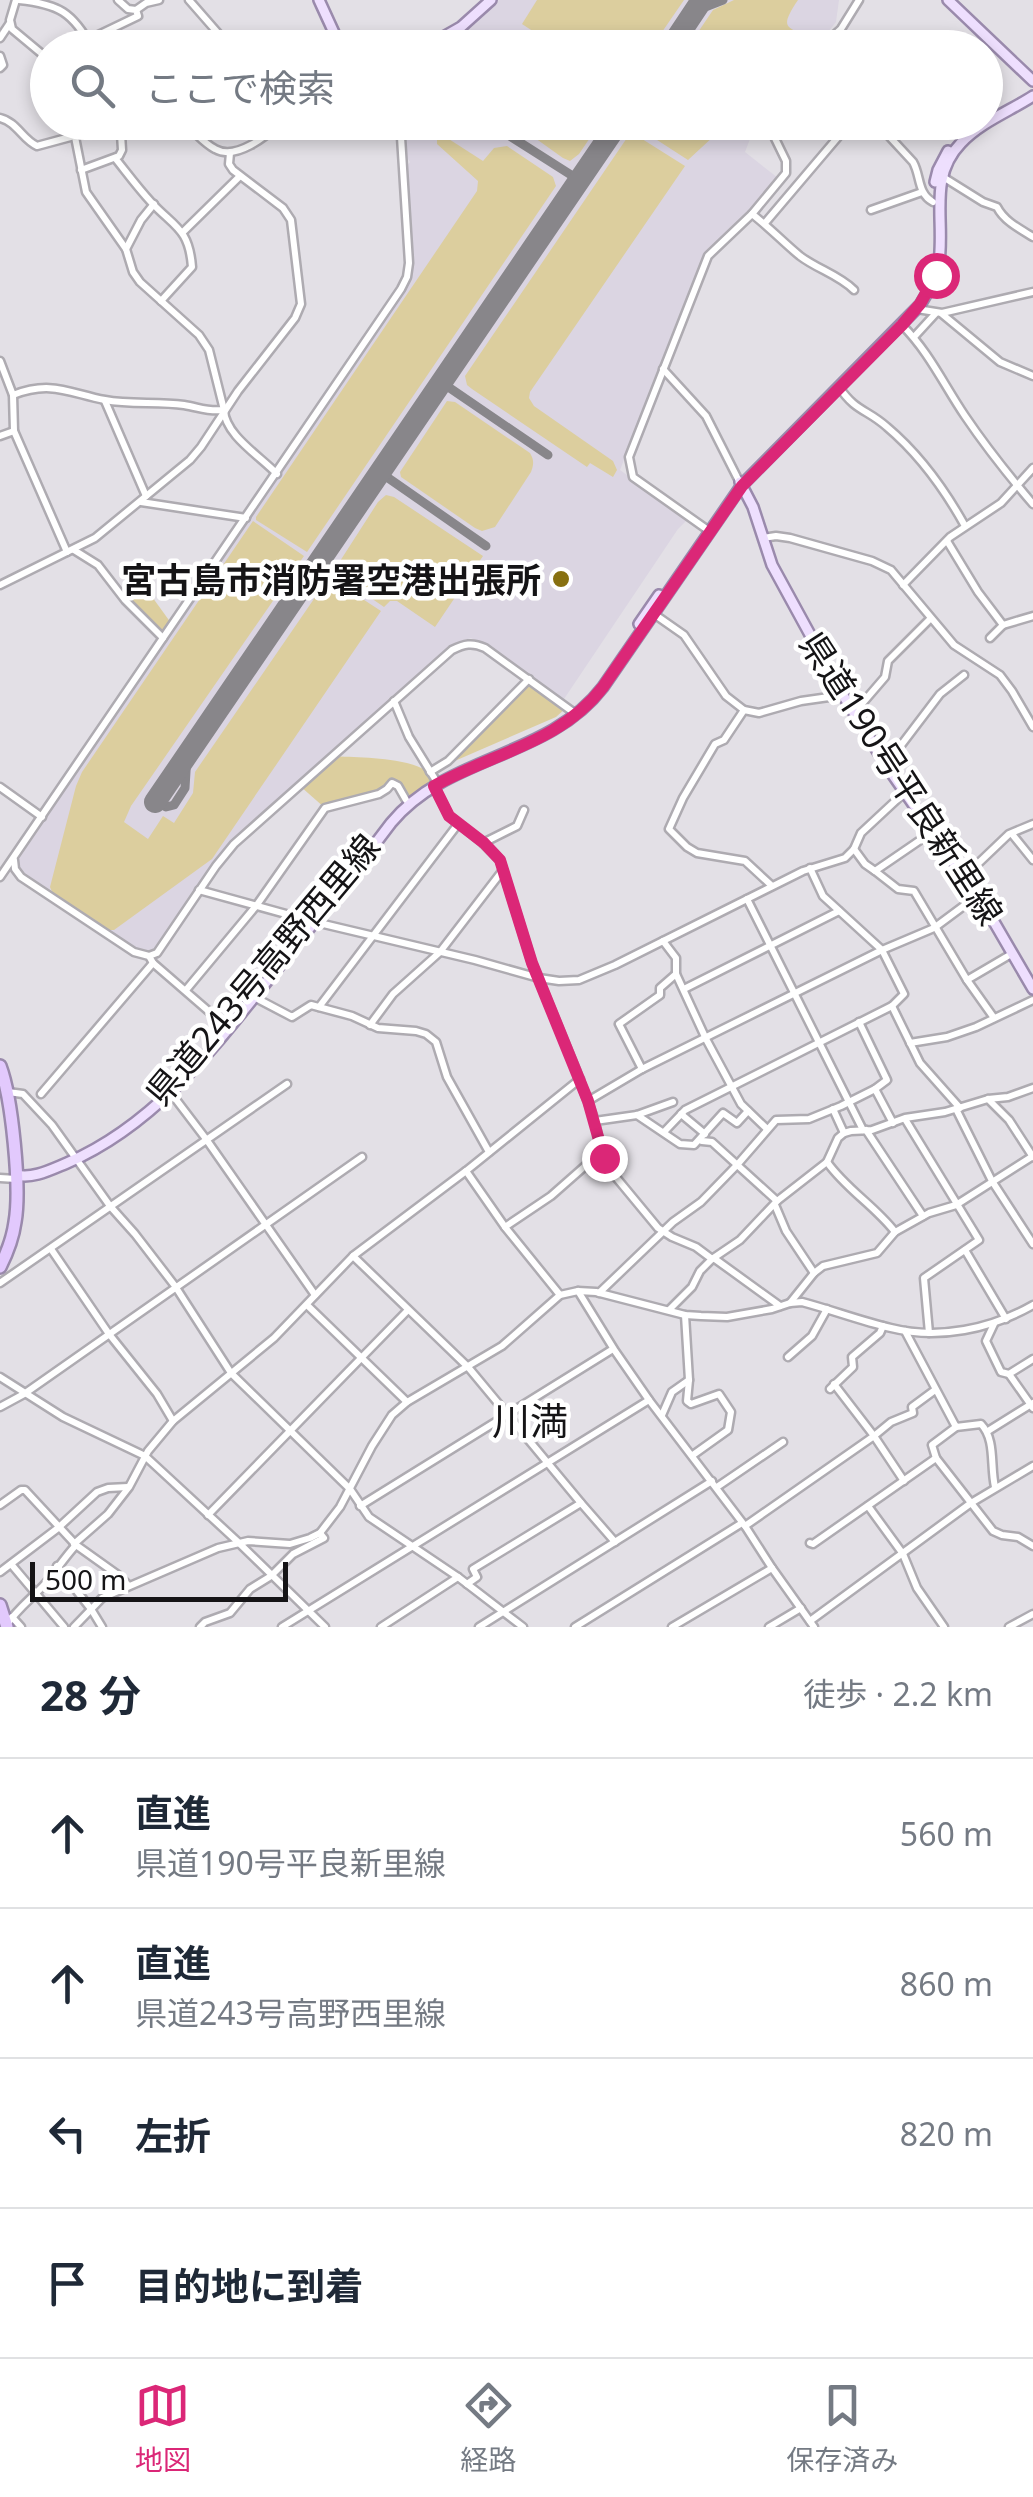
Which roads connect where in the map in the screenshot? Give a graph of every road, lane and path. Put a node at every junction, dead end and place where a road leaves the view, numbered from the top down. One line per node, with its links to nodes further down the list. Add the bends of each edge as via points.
1 (17, 0): 8 (street); 11 (street)
2 (118, 0): 10 (street)
3 (159, 0): 10 (street)
4 (188, 0): 14 (street)
5 (319, 0): 15 (main road)
6 (860, 0): 17 (street)
7 (951, 0): 18 (main road)
8 (53, 2): 12 (street)
9 (484, 2): 16 (main road)
10 (136, 10): 13 (street, via 136,18)
11 (10, 23): 19 (street); 20 (street)
12 (83, 30)
13 (115, 30)
14 (215, 30)
15 (333, 30)
16 (456, 30)
17 (840, 30)
18 (983, 30)
19 (0, 38)
20 (30, 44)
21 (1003, 49): 24 (main road)
22 (0, 56): 23 (street)
23 (0, 68)
24 (1033, 78)
25 (1033, 94): 26 (main road); 27 (main road)
26 (1003, 109)
27 (1003, 113)
28 (0, 118): 29 (street, via 37,146)
29 (63, 140)
30 (75, 140): 42 (street)
31 (121, 140): 41 (street)
32 (204, 140): 40 (street)
33 (255, 140): 40 (street)
34 (400, 140): 71 (street, via 407,277)
35 (776, 140): 49 (street, via 787,167)
36 (835, 140): 50 (street)
37 (893, 140): 45 (street, via 914,162)
38 (957, 140): 46 (main road, via 943,159)
39 (964, 140): 44 (main road)
40 (230, 153): 43 (street, via 231,168)
41 (115, 158): 42 (street); 47 (street)
42 (80, 170): 53 (street, via 89,198)
43 (240, 176): 51 (street); 67 (street, via 291,220 301,304)
44 (942, 176): 52 (street); 57 (main road, via 938,268)
45 (922, 192): 46 (street); 48 (street)
46 (933, 202): 57 (main road, via 932,266)
47 (154, 204): 51 (street); 53 (street)
48 (872, 210)
49 (752, 214): 50 (street); 62 (street, via 708,256)
50 (764, 224): 54 (street)
51 (184, 232): 56 (street, via 192,267)
52 (1033, 236)
53 (126, 249): 56 (street, via 140,282)
54 (854, 290)
55 (1033, 292): 58 (street)
56 (161, 301): 67 (street, via 209,350)
57 (914, 308): 58 (street); 59 (main road); 72 (main road)
58 (939, 313): 60 (street); 63 (street, via 1000,362)
59 (902, 325): 60 (street); 64 (main road)
60 (914, 337): 73 (street)
61 (0, 361): 65 (street)
62 (662, 368): 72 (street, via 706,416); 78 (street, via 630,469)
63 (1033, 376)
64 (839, 387): 72 (main road); 77 (street, via 910,449)
65 (12, 395): 66 (street, via 60,388); 68 (street)
66 (104, 400): 67 (street); 74 (street)
67 (224, 410): 71 (street, via 233,434); 74 (street, via 196,453)
68 (14, 431): 69 (street); 81 (street)
69 (0, 436)
70 (1033, 468): 73 (street)
71 (276, 474): 76 (street)
72 (740, 483): 78 (main road, 県道243号高野西里線); 79 (main road, 県道190号平良新里線); 84 (main road, 県道243号高野西里線)
73 (1017, 486): 75 (street); 77 (street)
74 (142, 499): 76 (street); 81 (street)
75 (1033, 504)
76 (246, 518): 88 (street)
77 (965, 526): 80 (street)
78 (705, 528): 95 (main road, 県道243号高野西里線)
79 (763, 538): 83 (street, via 790,538 872,561); 92 (main road, 県道190号平良新里線)
80 (947, 541): 83 (street); 87 (street)
81 (70, 551): 82 (street); 88 (street, via 98,565)
82 (0, 584)
83 (902, 585): 86 (street)
84 (654, 614): 94 (street, via 684,635 726,696); 99 (main road, 県道243号高野西里線, via 570,721)
85 (1033, 616): 87 (street)
86 (930, 619): 96 (street, via 888,662 885,677); 97 (street, via 1000,675)
87 (1003, 625): 89 (street)
88 (164, 638): 104 (street)
89 (990, 638)
90 (964, 675): 98 (street, via 940,694)
91 (529, 679): 93 (street, via 485,648 464,644); 95 (street); 99 (street)
92 (843, 696): 94 (street, via 759,713); 96 (main road, 県道190号平良新里線)
93 (394, 701): 99 (street); 119 (street, via 234,844)
94 (744, 710): 118 (street, via 714,744 669,829 698,853 745,861)
95 (574, 712): 99 (main road, 県道243号高野西里線)
96 (854, 714): 98 (main road, 県道190号平良新里線)
97 (1033, 727)
98 (886, 766): 101 (main road, 県道190号平良新里線)
99 (433, 779): 102 (main road, 県道243号高野西里線); 105 (street); 124 (main road, 県道243号高野西里線)
100 (0, 787): 104 (street)
101 (905, 792): 107 (main road, 県道190号平良新里線); 110 (street, via 860,833)
102 (406, 800): 122 (street, via 392,783 379,794 326,808); 124 (main road, 県道243号高野西里線)
103 (524, 810): 109 (street, via 517,826)
104 (42, 817): 111 (street)
105 (458, 824): 109 (street); 126 (street)
106 (1033, 824): 108 (street)
107 (932, 832): 115 (street); 117 (main road, 県道190号平良新里線)
108 (1012, 834): 112 (street); 117 (street)
109 (484, 843): 114 (street)
110 (854, 849): 113 (street, via 846,858); 115 (street)
111 (14, 858): 116 (street); 132 (street, via 21,877)
112 (1033, 860)
113 (810, 868): 118 (street); 123 (street, via 823,896)
114 (503, 870): 130 (street); 134 (street)
115 (875, 871): 125 (street, via 898,889 914,891)
116 (0, 877)
117 (964, 877): 120 (main road, 県道190号平良新里線)
118 (772, 886): 121 (street)
119 (199, 890): 122 (street); 132 (street)
120 (977, 896): 125 (street); 131 (main road, 県道190号平良新里線)
121 (747, 899): 127 (street); 128 (street)
122 (256, 906): 124 (street); 137 (street)
123 (840, 911): 128 (street); 129 (street)
124 (313, 921): 126 (street); 140 (main road, 県道243号高野西里線); 147 (main road, 県道243号高野西里線)
125 (934, 928): 129 (street); 135 (street)
126 (374, 936): 130 (street); 143 (street)
127 (663, 941): 133 (street, via 676,958); 134 (street, via 590,977)
128 (771, 946): 138 (street); 139 (street)
129 (882, 950): 139 (street); 142 (street, via 904,994)
130 (440, 952): 134 (street); 146 (street)
131 (1013, 954): 135 (street); 136 (main road, 県道190号平良新里線)
132 (151, 960): 137 (street); 160 (street)
133 (676, 974): 138 (street); 152 (street, via 660,995 619,1024)
134 (539, 978): 153 (street)
135 (966, 980): 144 (street)
136 (1033, 988)
137 (186, 990): 147 (street)
138 (684, 990): 148 (street)
139 (795, 993): 148 (street); 149 (street)
140 (254, 997): 143 (street, via 292,1018 310,1005); 147 (main road, 県道243号高野西里線)
141 (1033, 1000): 144 (street)
142 (892, 1006): 145 (street); 150 (street)
143 (319, 1008): 146 (street)
144 (994, 1018): 150 (street)
145 (860, 1022): 149 (street); 157 (street, via 887,1080)
146 (370, 1025): 180 (street, via 416,1031 436,1042 447,1077)
147 (226, 1026): 159 (main road, 県道243号高野西里線); 182 (main road, 県道243号高野西里線, via 152,1103)
148 (706, 1039): 152 (street); 155 (street)
149 (820, 1042): 155 (street); 164 (street)
150 (910, 1043): 165 (street)
151 (0, 1066): 158 (highway)
152 (642, 1069): 162 (street)
153 (580, 1079): 162 (street); 180 (street)
154 (287, 1084): 178 (street)
155 (732, 1086): 167 (street); 169 (street)
156 (1033, 1088): 161 (street)
157 (874, 1089): 164 (street); 172 (street)
158 (8, 1092): 182 (street, via 30,1100); 188 (highway)
159 (171, 1093): 178 (street); 182 (main road, 県道243号高野西里線, via 124,1131)
160 (42, 1094)
161 (988, 1099): 165 (street); 184 (street)
162 (588, 1101): 171 (street)
163 (673, 1102): 168 (street)
164 (850, 1102): 166 (street); 174 (street)
165 (958, 1109): 170 (street); 190 (street)
166 (833, 1110): 173 (street, via 776,1120); 177 (street)
167 (748, 1111): 173 (street); 176 (street, via 737,1123 723,1113)
168 (637, 1114): 171 (street); 175 (street)
169 (681, 1114): 175 (street); 176 (street)
170 (905, 1118): 172 (street); 192 (street)
171 (594, 1121): 181 (street)
172 (893, 1123): 174 (street)
173 (767, 1129): 186 (street)
174 (865, 1130): 177 (street); 194 (street)
175 (664, 1132): 179 (street)
176 (705, 1134): 179 (street)
177 (844, 1134): 185 (street)
178 (206, 1139): 193 (street); 195 (street)
179 (694, 1146): 186 (street, via 712,1142)
180 (489, 1152): 187 (street)
181 (601, 1152): 196 (street); 197 (street)
182 (76, 1156): 188 (main road, 県道243号高野西里線); 193 (street)
183 (362, 1156): 195 (street)
184 (1033, 1156): 190 (street)
185 (827, 1162): 191 (street); 198 (street)
186 (737, 1165): 191 (street); 197 (street)
187 (466, 1171): 196 (street); 202 (street)
188 (16, 1177): 189 (street); 204 (highway, via 16,1218)
189 (0, 1178)
190 (992, 1181): 192 (street); 199 (street)
191 (776, 1203): 203 (street); 205 (street)
192 (956, 1205): 194 (street); 201 (street, via 979,1240)
193 (110, 1206): 200 (street); 207 (street)
194 (923, 1216): 198 (street)
195 (266, 1223): 207 (street); 210 (street)
196 (505, 1227): 211 (street)
197 (663, 1232): 203 (street); 209 (street)
198 (895, 1232): 205 (street, via 877,1252)
199 (1033, 1244)
200 (50, 1249): 206 (street); 225 (street)
201 (965, 1250): 220 (street); 224 (street, via 924,1278)
202 (353, 1256): 210 (street); 217 (street)
203 (713, 1259): 214 (street); 218 (street)
204 (0, 1267)
205 (814, 1273): 212 (street)
206 (0, 1283)
207 (174, 1286): 225 (street); 231 (street)
208 (578, 1291): 209 (street); 211 (street); 226 (street)
209 (599, 1294): 218 (street)
210 (315, 1295): 213 (street)
211 (560, 1295): 230 (street)
212 (790, 1303): 214 (street); 216 (street)
213 (307, 1304): 228 (street); 231 (street)
214 (780, 1306): 219 (street, via 728,1317)
215 (1033, 1306): 220 (street)
216 (827, 1309): 222 (street); 227 (street, via 812,1336)
217 (408, 1310): 228 (street); 230 (street)
218 (668, 1310): 219 (street)
219 (685, 1315): 234 (street)
220 (1006, 1319): 221 (street)
221 (994, 1323): 224 (street); 232 (street, via 986,1341 1001,1372)
222 (883, 1326): 223 (street); 247 (street, via 832,1387)
223 (905, 1331): 224 (street); 235 (street)
224 (929, 1333)
225 (109, 1334): 236 (street); 243 (street)
226 (614, 1349): 237 (street); 241 (street)
227 (788, 1357)
228 (361, 1358): 238 (street); 245 (street)
229 (1033, 1359): 232 (street)
230 (468, 1368): 238 (street); 241 (street)
231 (231, 1373): 243 (street); 245 (street)
232 (1009, 1374): 239 (street)
233 (0, 1377): 236 (street)
234 (689, 1380): 242 (street, via 672,1392); 250 (street, via 687,1402 719,1394 731,1412 728,1430)
235 (935, 1390): 244 (street); 247 (street, via 913,1413)
236 (24, 1394): 240 (street); 249 (street)
237 (649, 1400): 242 (street); 252 (street)
238 (406, 1402): 258 (street, via 383,1428)
239 (1032, 1405): 246 (street)
240 (0, 1407)
241 (508, 1415): 252 (street); 262 (street)
242 (662, 1415): 250 (street)
243 (173, 1421): 249 (street)
244 (956, 1427): 246 (street, via 980,1424); 251 (street, via 932,1445)
245 (290, 1431): 258 (street); 264 (street)
246 (988, 1431): 257 (street)
247 (874, 1436): 254 (street); 265 (street)
248 (783, 1442): 255 (street)
249 (145, 1456): 256 (street); 264 (street)
250 (693, 1456): 255 (street)
251 (936, 1458): 254 (street); 260 (street)
252 (547, 1463): 259 (street); 273 (street)
253 (1033, 1466): 257 (street)
254 (904, 1481): 263 (street)
255 (715, 1484): 265 (street); 269 (street)
256 (129, 1487): 266 (street, via 97,1492); 272 (street)
257 (995, 1487): 260 (street)
258 (350, 1489): 262 (street); 267 (street)
259 (580, 1503): 269 (street); 283 (street, via 473,1570 477,1577)
260 (971, 1503): 274 (street, via 997,1534); 276 (street)
261 (0, 1505): 266 (street, via 26,1490)
262 (360, 1506): 273 (street)
263 (868, 1506): 270 (street); 276 (street)
264 (208, 1515): 268 (street)
265 (744, 1524): 279 (street); 305 (street)
266 (58, 1528): 272 (street); 277 (street)
267 (320, 1533): 271 (street); 275 (street, via 324,1538)
268 (238, 1542): 271 (street); 281 (street); 284 (street)
269 (616, 1542): 290 (street)
270 (810, 1543)
271 (278, 1544): 275 (street)
272 (75, 1545): 278 (street); 284 (street)
273 (412, 1546): 282 (street); 289 (street)
274 (1033, 1546)
275 (293, 1554): 281 (street)
276 (903, 1554): 293 (street); 308 (street)
277 (10, 1564): 280 (street); 285 (street)
278 (57, 1566): 285 (street); 288 (street)
279 (772, 1568): 287 (street); 306 (street)
280 (0, 1572)
281 (271, 1576): 289 (street); 299 (street, via 230,1612)
282 (458, 1578): 283 (street); 302 (street)
283 (467, 1584): 290 (street)
284 (128, 1585): 288 (street)
285 (35, 1594): 292 (street); 296 (street)
286 (0, 1605): 292 (highway)
287 (800, 1608): 293 (street); 307 (street)
288 (91, 1609): 297 (street); 298 (street)
289 (308, 1612): 300 (street); 301 (street)
290 (502, 1612): 303 (street); 304 (street)
291 (1030, 1616): 294 (street); 309 (street)
292 (8, 1624): 295 (street)
293 (812, 1624)
294 (1033, 1626)
295 (21, 1627)
296 (64, 1627)
297 (74, 1627)
298 (102, 1627)
299 (200, 1627)
300 (282, 1627)
301 (325, 1627)
302 (381, 1627)
303 (478, 1627)
304 (523, 1627)
305 (575, 1627)
306 (672, 1627)
307 (770, 1627)
308 (944, 1627)
309 (1009, 1627)

